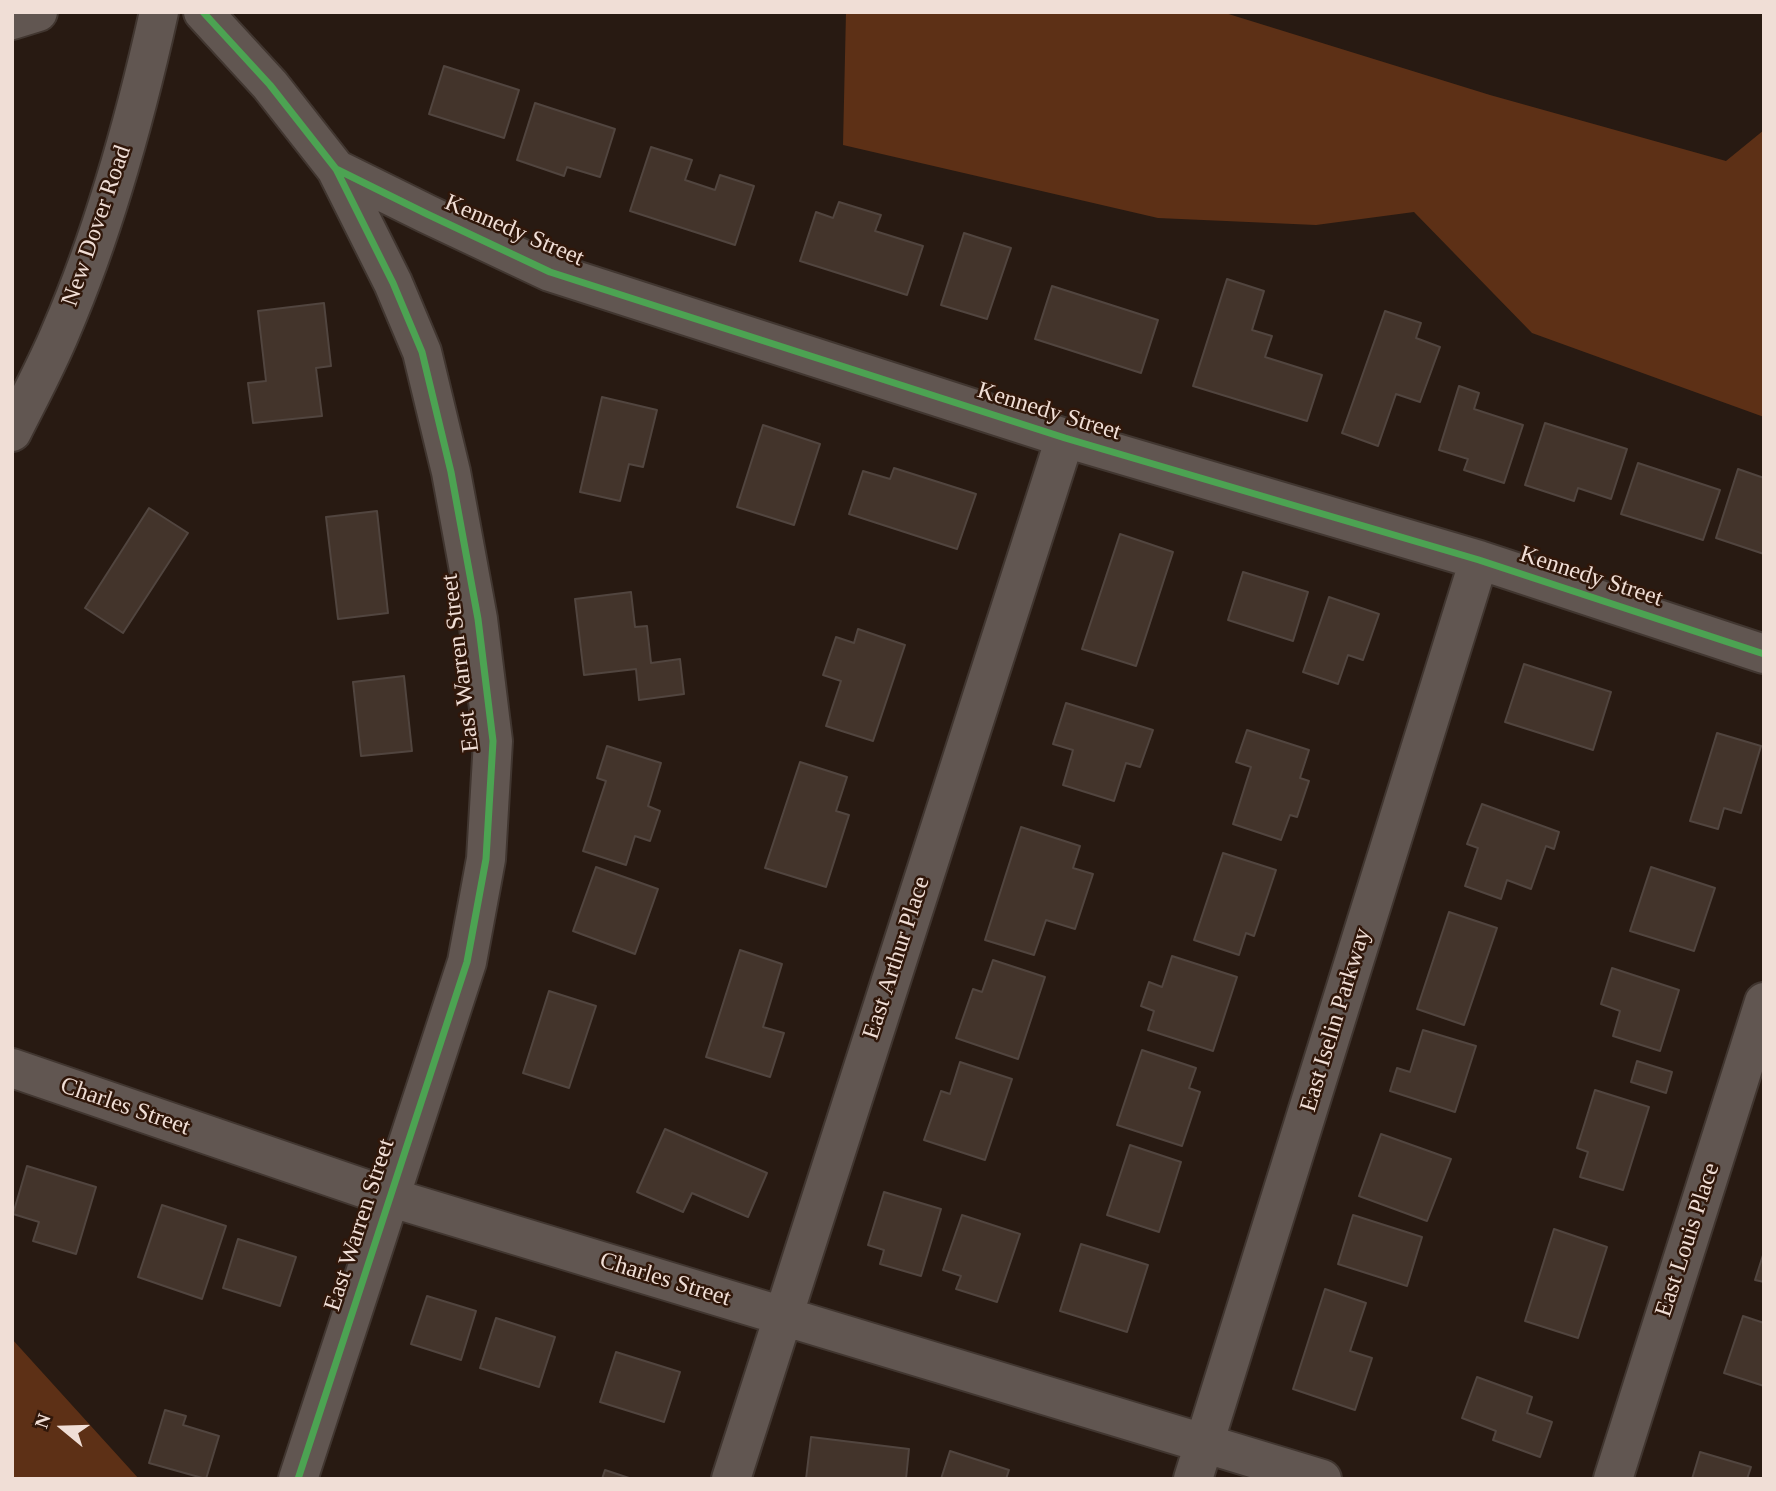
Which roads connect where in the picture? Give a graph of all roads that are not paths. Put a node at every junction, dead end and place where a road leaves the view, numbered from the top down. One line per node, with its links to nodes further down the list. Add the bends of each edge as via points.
1 (38, 12): 4 (street)
2 (159, 12): 6 (street, New Dover Road, via 103,221 61,331)
3 (203, 12): 5 (street, East Warren Street, via 270,85)
4 (12, 20)
5 (337, 169): 7 (street, Kennedy Street, via 550,272); 12 (street, East Warren Street, via 422,352 454,485 478,619 493,741 485,859 467,962)
6 (12, 432)
7 (1065, 438): 8 (street, Kennedy Street); 13 (street, East Arthur Place)
8 (1479, 560): 9 (street, Kennedy Street); 14 (street, East Iselin Parkway)
9 (1764, 654)
10 (1764, 1002): 19 (street, East Louis Place)
11 (12, 1068): 12 (street, Charles Street)
12 (389, 1197): 13 (street, Charles Street); 15 (street, East Warren Street)
13 (782, 1315): 14 (street, Charles Street); 16 (street, East Arthur Place)
14 (1204, 1443): 17 (street, East Iselin Parkway); 18 (street, Charles Street)
15 (299, 1479)
16 (731, 1479)
17 (1193, 1479)
18 (1322, 1479)
19 (1613, 1479)

